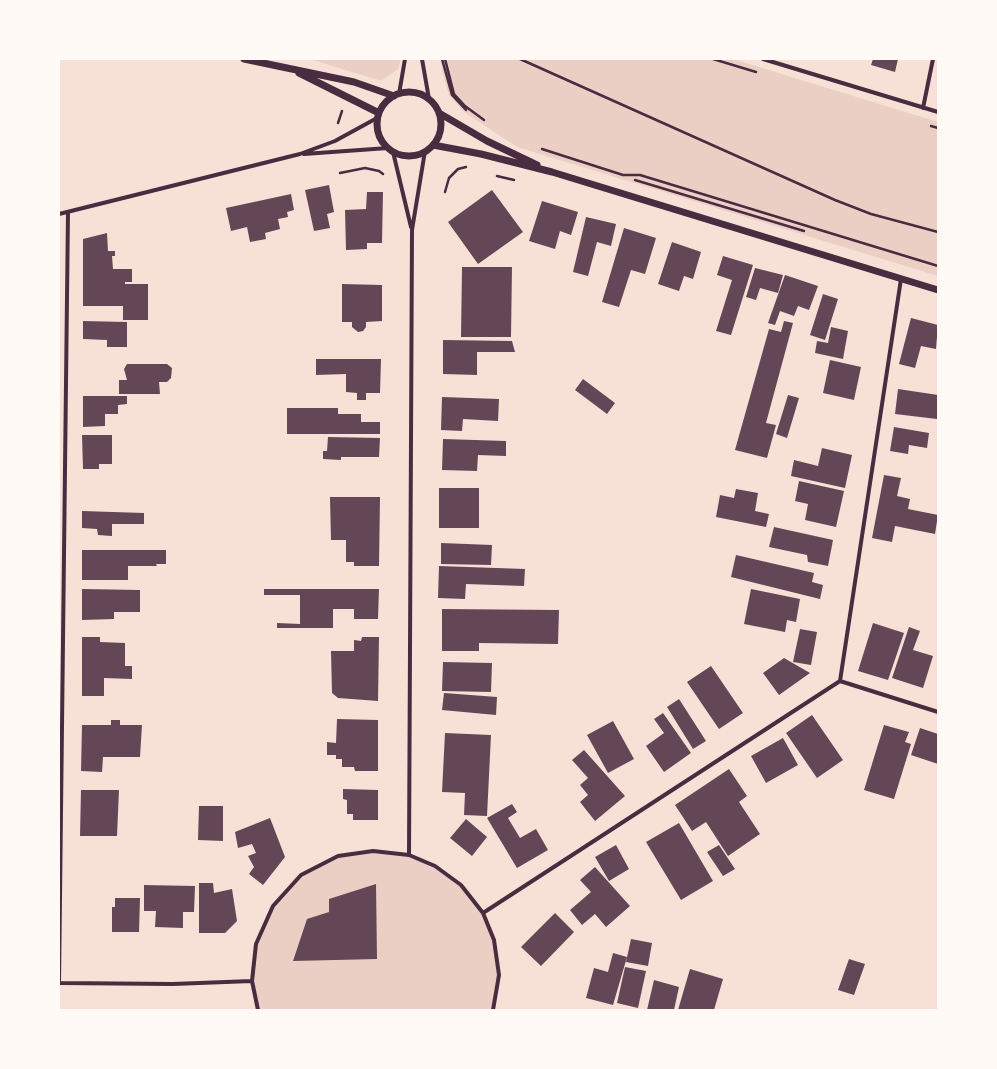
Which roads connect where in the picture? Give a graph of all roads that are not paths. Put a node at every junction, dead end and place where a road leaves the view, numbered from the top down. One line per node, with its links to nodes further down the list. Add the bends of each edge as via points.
1 (244, 59): 6 (street)
2 (406, 59): 7 (street)
3 (422, 59): 8 (street)
4 (763, 59): 9 (street)
5 (933, 59): 9 (street)
6 (288, 68): 7 (street, via 354,82); 12 (street)
7 (396, 95): 8 (street, via 409,92); 12 (street, via 382,106)
8 (429, 99): 11 (street)
9 (923, 108): 10 (street)
10 (938, 112)
11 (439, 113): 13 (street, via 440,129); 17 (street, via 487,141)
12 (378, 115): 14 (street, via 379,135); 16 (street, via 335,141)
13 (433, 144): 15 (street); 17 (street)
14 (391, 150): 15 (street, via 414,156); 16 (street); 20 (street)
15 (425, 152): 20 (street)
16 (300, 154): 18 (street)
17 (552, 172): 21 (street)
18 (68, 212): 19 (street); 28 (street)
19 (59, 214)
20 (412, 230): 25 (street)
21 (902, 279): 22 (street); 23 (street)
22 (938, 290)
23 (840, 682): 24 (street); 26 (street)
24 (938, 712)
25 (409, 855): 26 (street, via 435,866 461,885); 27 (street, via 373,851 338,856 301,875 273,906 256,944)
26 (483, 913): 30 (street, via 494,940 499,975)
27 (252, 981): 28 (street, via 173,984); 29 (street)
28 (59, 983)
29 (258, 1010)
30 (493, 1010)

